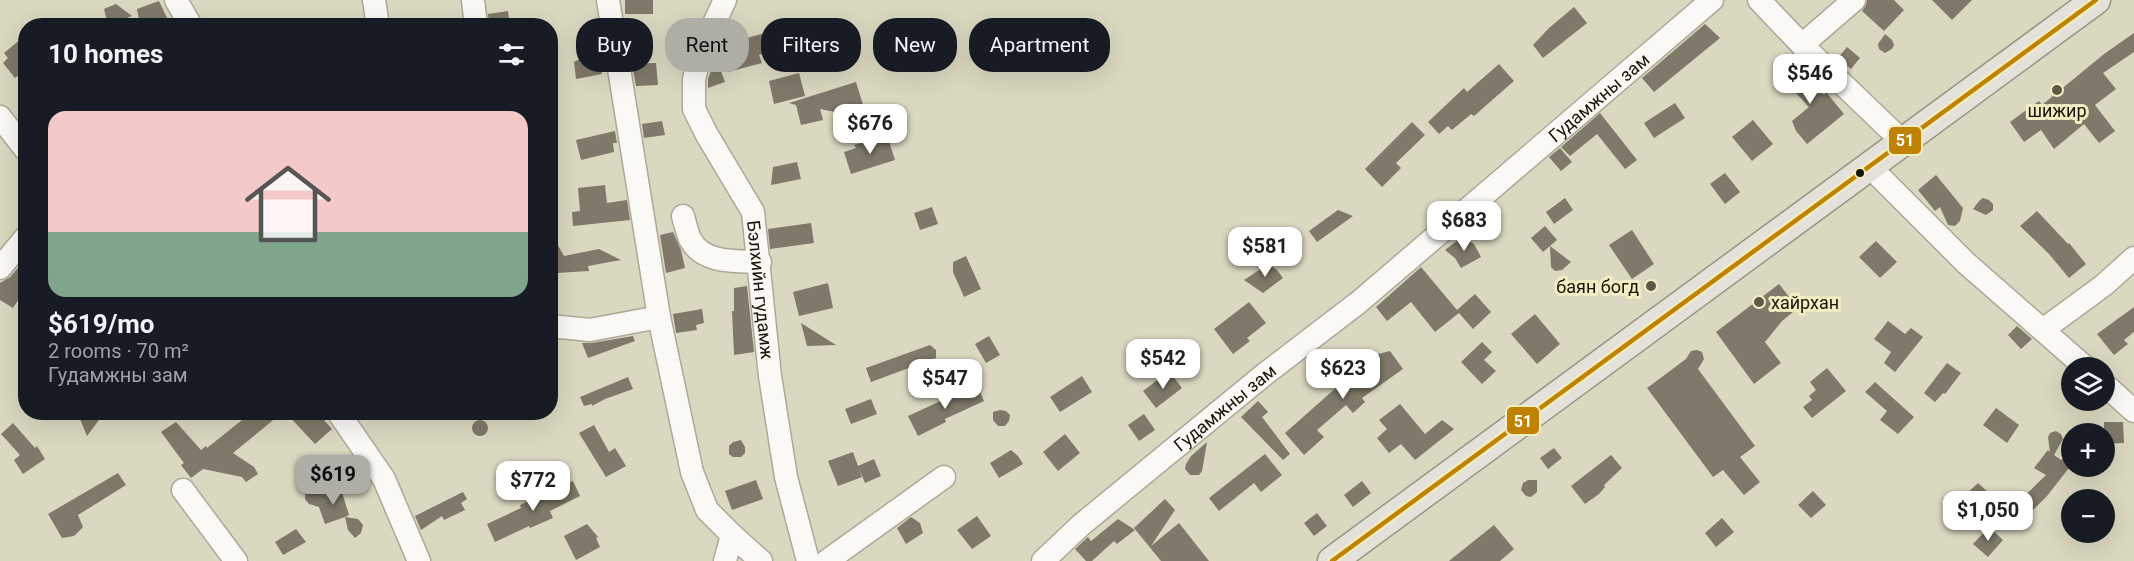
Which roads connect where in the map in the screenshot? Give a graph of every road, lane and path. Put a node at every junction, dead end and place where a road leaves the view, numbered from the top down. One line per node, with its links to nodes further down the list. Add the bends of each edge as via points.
1 (177, 0): 10 (street)
2 (374, 0): 11 (street)
3 (473, 0): 12 (street)
4 (608, 0): 23 (street)
5 (725, 0): 21 (street, Бэлхийн гудамж, via 702,49 694,79 694,109 753,212)
6 (1712, 0): 39 (street, Гудамжны зам, via 1359,302 1265,374 1081,525)
7 (1759, 0): 13 (street)
8 (1854, 0): 13 (street)
9 (2097, 0): 16 (main road)
10 (187, 18)
11 (377, 18)
12 (475, 18)
13 (1802, 45): 16 (street)
14 (0, 117): 15 (street)
15 (18, 140)
16 (1903, 142): 17 (main road)
17 (1870, 167): 25 (street, via 1966,263); 40 (main road)
18 (683, 216): 21 (street, via 691,239 707,255 721,260)
19 (18, 247): 22 (street)
20 (2134, 258): 25 (street)
21 (760, 262): 37 (street, Бэлхийн гудамж, via 770,376 786,477)
22 (0, 268)
23 (659, 317): 24 (street, via 590,330); 32 (street, via 692,472 707,510)
24 (558, 327)
25 (2044, 329): 26 (street)
26 (2074, 357)
27 (2115, 394): 28 (street)
28 (2134, 411)
29 (344, 420): 34 (street, via 384,478)
30 (944, 477): 38 (street)
31 (183, 490): 33 (street)
32 (732, 536): 35 (street); 36 (street)
33 (236, 561)
34 (419, 561)
35 (724, 561)
36 (762, 561)
37 (808, 561)
38 (827, 561)
39 (1043, 561)
40 (1332, 561)

